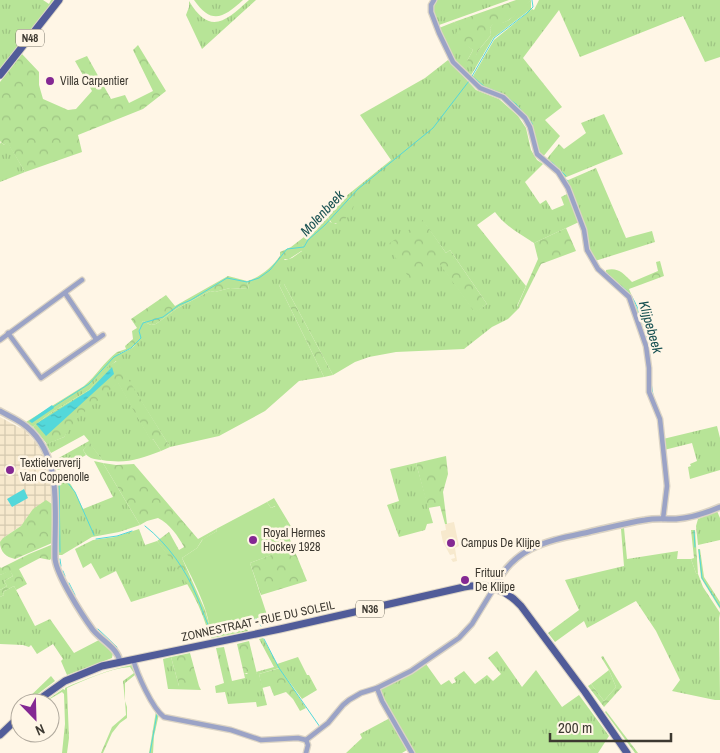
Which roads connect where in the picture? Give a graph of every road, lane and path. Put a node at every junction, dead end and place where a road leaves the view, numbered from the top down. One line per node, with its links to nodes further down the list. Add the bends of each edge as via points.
1 (59, 0): 3 (main road, N48)
2 (434, 0): 12 (street, via 431,12 453,62 482,89 503,97 525,118 537,154 558,172 568,188 590,256 631,302 646,346 649,392 660,419 667,486)
3 (0, 75)
4 (82, 280): 5 (street)
5 (64, 293): 6 (street); 8 (street)
6 (8, 333): 8 (street, via 41,378); 9 (street)
7 (103, 335): 8 (street)
8 (96, 339)
9 (0, 340)
10 (0, 412): 15 (street, via 26,426 44,448 53,468 55,559 59,576 91,627 118,654)
11 (720, 507): 12 (street, via 699,515)
12 (664, 519): 13 (street, via 644,520 539,544 516,559 501,574)
13 (494, 588): 14 (main road, ZONNESTRAAT - RUE DU SOLEIL / N36, via 464,587); 16 (street, via 460,638); 23 (main road, N36, via 512,596 521,606)
14 (133, 659): 15 (main road, ZONNESTRAAT - RUE DU SOLEIL / N36); 20 (street, via 150,697 164,717 232,730 261,740)
15 (120, 662): 17 (main road, ZONNESTRAAT - RUE DU SOLEIL / N36, via 76,676)
16 (377, 688): 20 (street, via 349,700 328,723); 22 (street)
17 (47, 693)
18 (10, 725): 19 (main road)
19 (0, 734)
20 (306, 740): 21 (street)
21 (306, 753)
22 (412, 753)
23 (627, 753)

